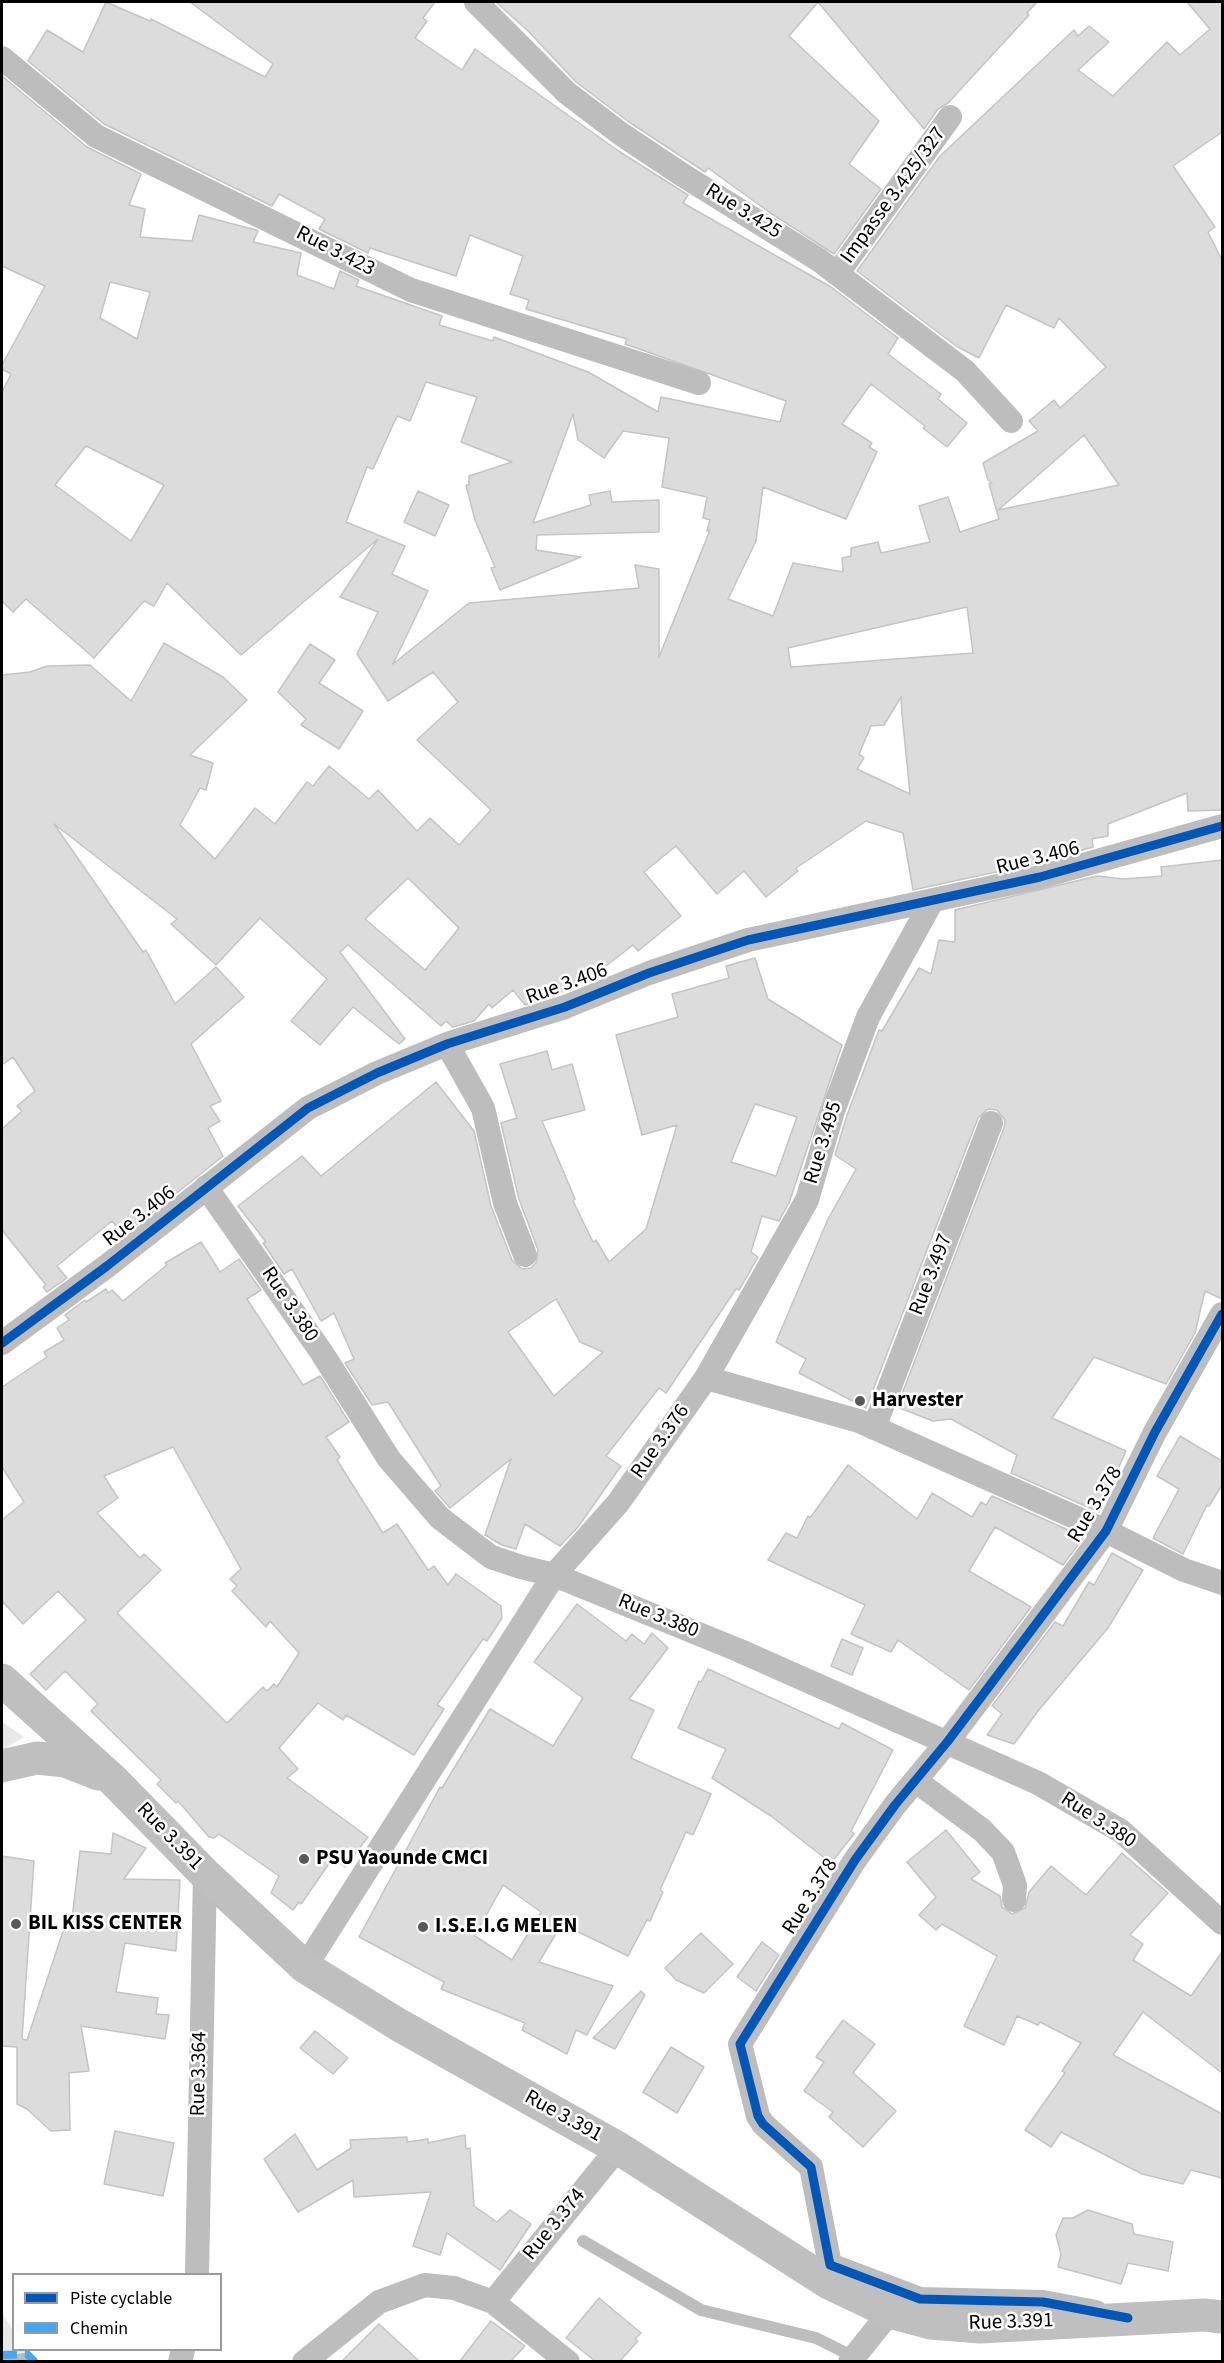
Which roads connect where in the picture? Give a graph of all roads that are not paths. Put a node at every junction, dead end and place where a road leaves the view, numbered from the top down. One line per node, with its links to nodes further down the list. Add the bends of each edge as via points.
1 (476, 2): 4 (street, Rue 3.425, via 567,93 621,134)
2 (2, 58): 5 (street, Rue 3.423, via 96,135 411,290)
3 (950, 117): 4 (street, Impasse 3.425/327)
4 (837, 274): 6 (street, Rue 3.425, via 965,371)
5 (699, 383)
6 (1011, 421)
7 (1222, 826): 8 (street, Rue 3.406, via 1040,878)
8 (931, 903): 9 (street, Rue 3.406, via 748,940 649,973 566,1007); 15 (street, Rue 3.495, via 868,1017 833,1110 807,1200)
9 (447, 1044): 11 (street, Rue 3.406, via 308,1108); 12 (street, via 483,1108 505,1203)
10 (991, 1123): 16 (street, Rue 3.497)
11 (206, 1187): 14 (street, Rue 3.406); 18 (street, Rue 3.380, via 322,1353 389,1459 440,1518 491,1557)
12 (525, 1255)
13 (1222, 1314): 17 (street, Rue 3.378, via 1155,1432)
14 (2, 1343)
15 (706, 1378): 16 (street); 18 (street, Rue 3.376, via 618,1503)
16 (874, 1428): 17 (street)
17 (1106, 1531): 19 (street, via 1184,1570); 21 (street, Rue 3.378)
18 (554, 1575): 21 (street, Rue 3.380); 28 (street, Rue 3.376)
19 (1222, 1583)
20 (2, 1680): 23 (main road, Rue 3.391)
21 (948, 1741): 24 (street, Rue 3.378); 27 (street, Rue 3.380, via 1038,1784 1121,1831)
22 (2, 1766): 23 (main road, via 37,1758 65,1761)
23 (114, 1780): 25 (main road, Rue 3.391)
24 (916, 1781): 26 (street, via 982,1830 1003,1852 1015,1885); 35 (street, Rue 3.378, via 855,1860 740,2044 758,2116 811,2167 830,2265 920,2299 1043,2302)
25 (205, 1874): 28 (main road, Rue 3.391); 31 (street, Rue 3.364)
26 (1014, 1900)
27 (1222, 1923)
28 (305, 1967): 29 (main road, Rue 3.391, via 399,2025)
29 (618, 2148): 32 (street, Rue 3.374); 33 (main road, Rue 3.391, via 829,2283)
30 (583, 2241): 36 (lane, via 700,2310 816,2338)
31 (197, 2273)
32 (493, 2302): 37 (street, via 454,2288 425,2285 379,2302); 38 (street)
33 (890, 2312): 35 (main road, Rue 3.391, via 931,2323 980,2327); 36 (street)
34 (1222, 2317): 35 (main road, Rue 3.391)
35 (1128, 2318)
36 (852, 2359)
37 (304, 2361)
38 (568, 2361)

